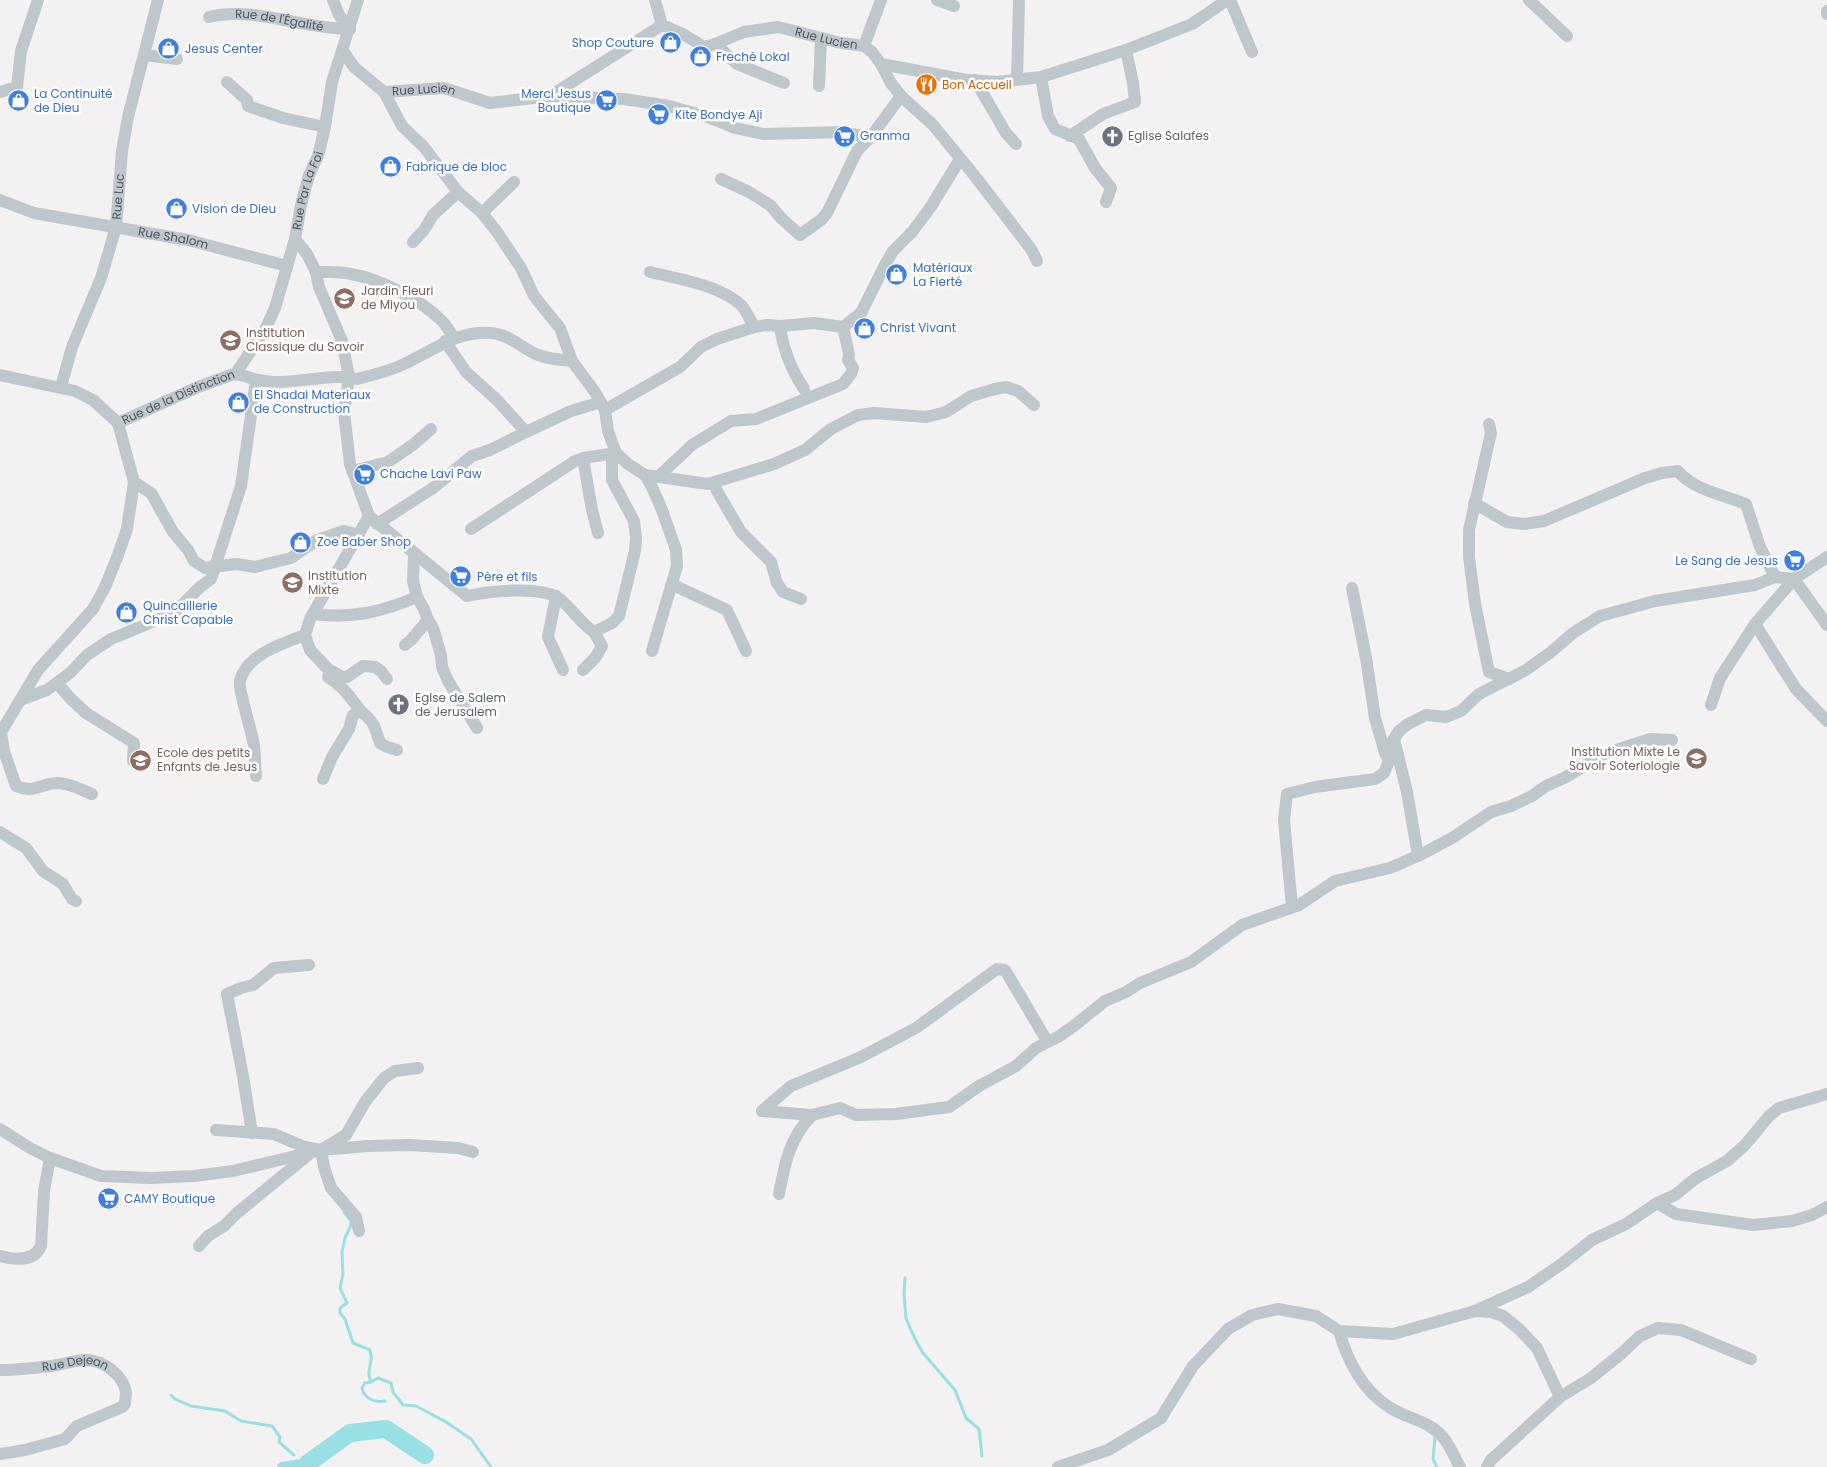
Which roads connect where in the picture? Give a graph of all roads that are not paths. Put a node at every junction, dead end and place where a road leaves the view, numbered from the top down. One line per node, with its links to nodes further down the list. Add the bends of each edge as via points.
1 (38, 0): 31 (street, via 21,51 17,86)
2 (158, 0): 22 (street, Rue Luc)
3 (334, 0): 14 (street, via 339,15)
4 (358, 0): 14 (street, Rue Par La Foi)
5 (881, 0): 18 (street)
6 (938, 0): 11 (street)
7 (1019, 0): 27 (street)
8 (1229, 0): 19 (street, via 1192,24); 21 (street)
9 (1529, 0): 15 (street)
10 (658, 1): 13 (street)
11 (954, 6)
12 (209, 17): 14 (street, Rue de l'Égalité, via 229,14 268,17)
13 (662, 25): 17 (street, via 704,47); 33 (street, Rue Lucien)
14 (350, 29): 20 (street, Rue Par La Foi)
15 (1567, 36)
16 (820, 38): 17 (street, Rue Lucien, via 778,27 744,32); 18 (street, Rue Lucien); 30 (street)
17 (715, 44): 29 (street, via 737,64)
18 (864, 46): 24 (street, Rue Lucien)
19 (1126, 50): 25 (street); 36 (street, via 1135,102 1103,114)
20 (344, 51): 32 (street, via 354,67); 35 (street, Rue Par La Foi, via 332,82)
21 (1252, 52)
22 (144, 55): 23 (street); 46 (street, Rue Luc, via 122,151)
23 (177, 59)
24 (881, 64): 26 (street); 34 (street, Rue Lucien)
25 (1041, 77): 27 (street); 36 (street, via 1048,116 1055,129)
26 (975, 80): 27 (street); 38 (street, via 1001,126)
27 (1017, 80)
28 (227, 82): 35 (street, via 247,100 248,106)
29 (784, 83)
30 (819, 86)
31 (0, 92)
32 (384, 92): 33 (street, Rue Lucien, via 444,88 490,103); 42 (street, via 402,126 424,146)
33 (550, 96): 37 (street, Rue Lucien, via 669,106 763,134 844,132)
34 (901, 96): 37 (street); 39 (street, Rue Lucien, via 933,125)
35 (325, 127): 47 (street, Rue Par La Foi, via 318,156 309,175)
36 (1070, 136): 44 (street, via 1079,139 1095,168 1112,188)
37 (870, 138): 40 (street, via 857,151 827,213 800,235 770,205)
38 (1016, 144)
39 (960, 159): 49 (street, Rue Lucien); 55 (street, via 922,219 886,263 862,313)
40 (720, 179)
41 (514, 182): 45 (street)
42 (458, 192): 45 (street); 48 (street, via 433,215)
43 (0, 200): 46 (street, Rue Shalom, via 34,213)
44 (1106, 202)
45 (482, 213): 57 (street, via 521,268 534,296 560,328)
46 (116, 227): 50 (street, Rue Shalom, via 188,240); 62 (street, Rue Luc, via 101,278 72,347)
47 (295, 239): 50 (street, Rue Par La Foi); 51 (street)
48 (413, 242)
49 (1037, 261)
50 (287, 266): 58 (street, Rue Par La Foi, via 265,330)
51 (316, 272): 56 (street, via 350,273 411,298 441,320); 60 (street, via 342,341)
52 (650, 272): 54 (street, via 725,294 742,307)
53 (780, 326): 54 (street); 55 (street, via 814,323); 63 (street, via 791,367)
54 (754, 327): 65 (street, via 716,339 701,347 680,367)
55 (843, 327): 74 (street, via 850,354 848,360 853,368 843,384 756,419 731,422 692,445)
56 (450, 340): 57 (street, Rue de la Distinction, via 465,334 501,334 538,355); 60 (street, Rue de la Distinction, via 404,364 356,379); 69 (street, via 466,372)
57 (572, 361): 65 (street)
58 (236, 373): 61 (street, Rue de la Distinction); 66 (street, Rue de la Distinction)
59 (0, 375): 62 (street)
60 (349, 377): 61 (street, Rue de la Distinction, via 276,382); 72 (street, via 344,425)
61 (256, 380): 84 (street, via 241,486)
62 (61, 387): 66 (street, via 93,400)
63 (804, 389)
64 (1034, 405): 76 (street, via 1018,391 1006,387 971,396 946,412 926,417 858,415 831,429 805,450 774,464)
65 (603, 406): 69 (street, via 571,411); 70 (street)
66 (118, 424): 75 (street, Rue de la Distinction)
67 (1488, 424): 77 (street, via 1490,433)
68 (431, 429): 72 (street, via 388,462)
69 (526, 432): 78 (street, via 472,456 434,488)
70 (616, 453): 71 (street); 73 (street); 96 (street, via 612,461 612,480 634,521 635,551 619,616)
71 (583, 458): 79 (street); 80 (street)
72 (352, 471): 78 (street)
73 (645, 475): 74 (street); 87 (street, via 676,550 678,566)
74 (659, 476): 76 (street, via 693,483)
75 (134, 482): 84 (street, via 151,493 194,561 205,568); 107 (street, Rue de la Distinction, via 127,529 105,587 93,609 38,670)
76 (714, 482): 91 (street, via 741,532 771,562 783,592)
77 (1474, 502): 85 (street, via 1507,522 1544,521 1645,478 1678,471 1699,486 1746,504 1760,548); 105 (street, via 1469,557 1479,628 1489,672)
78 (373, 520): 81 (street); 82 (street)
79 (472, 529)
80 (598, 533)
81 (359, 535): 84 (street, via 344,532 332,535 317,540 291,558 255,567 236,564); 92 (street)
82 (414, 554): 89 (street, via 468,596 506,590); 90 (street)
83 (1827, 557): 86 (street)
84 (216, 567): 106 (street, via 211,580 174,614 105,642)
85 (1774, 577): 86 (street); 105 (street, via 1756,585 1673,597 1600,616)
86 (1794, 579): 94 (street); 95 (street)
87 (673, 585): 99 (street); 100 (street, via 727,610)
88 (1352, 588): 116 (street, via 1375,718)
89 (556, 596): 96 (street); 102 (street, via 548,637)
90 (416, 597): 92 (street, via 371,613); 93 (street)
91 (801, 599)
92 (313, 614): 97 (street)
93 (428, 620): 98 (street); 111 (street, via 448,681)
94 (1756, 624): 108 (street, via 1720,678); 110 (street, via 1796,689)
95 (1827, 625)
96 (594, 632): 103 (street, via 602,646)
97 (305, 635): 101 (street, via 310,650); 118 (street, via 272,648 255,660 240,682 254,746)
98 (405, 645)
99 (652, 651)
100 (746, 651)
101 (317, 657): 104 (street, via 328,670 342,678 363,666 374,667); 109 (street, via 321,670 350,695)
102 (563, 670)
103 (584, 670)
104 (387, 679)
105 (1509, 679): 113 (street, via 1479,694 1461,711 1446,717 1426,715 1408,724)
106 (57, 683): 107 (street); 117 (street, via 86,713 134,742)
107 (20, 700): 112 (street, Rue de la Distinction)
108 (1711, 705)
109 (360, 711): 115 (street, via 374,725 380,743); 119 (street, via 353,715)
110 (1827, 721)
111 (477, 728)
112 (1, 733): 120 (street, via 16,786 31,790 56,783 69,784)
113 (1394, 739): 116 (street); 122 (street)
114 (1672, 740): 122 (street, via 1650,739 1604,754 1532,796 1491,812)
115 (397, 750)
116 (1385, 754): 124 (street, via 1389,761 1384,773 1375,780 1315,787 1287,794 1284,820)
117 (132, 761)
118 (256, 776)
119 (323, 779)
120 (92, 794)
121 (0, 832): 123 (street, via 26,848 43,870 63,884)
122 (1418, 856): 124 (street, via 1390,868 1335,881)
123 (76, 901)
124 (1292, 907): 126 (street, via 1242,925 1191,962 1104,1001 1076,1025)
125 (308, 966): 132 (street, via 274,968 254,985 227,994)
126 (1047, 1041): 129 (street, via 1016,1066 949,1107 856,1116 840,1108); 129 (street, via 1005,970 997,969 916,1028 861,1057 796,1083 762,1110)
127 (418, 1068): 133 (street, via 395,1071 384,1078 346,1135)
128 (1827, 1094): 137 (street, via 1779,1108 1727,1161)
129 (812, 1115): 136 (street, via 802,1125 787,1154)
130 (0, 1129): 135 (street)
131 (216, 1130): 132 (street)
132 (252, 1133): 133 (street, via 274,1134)
133 (315, 1152): 134 (street, via 409,1145); 135 (street, via 233,1171 152,1178 101,1176); 139 (street, via 331,1188 356,1217); 140 (street)
134 (473, 1152)
135 (50, 1158): 141 (street, via 38,1252 28,1258)
136 (779, 1194)
137 (1658, 1203): 138 (street, via 1676,1214 1753,1225 1792,1221); 142 (street, via 1626,1224 1592,1240 1528,1286)
138 (1827, 1207)
139 (359, 1231)
140 (199, 1246)
141 (0, 1256)
142 (1475, 1311): 143 (street, via 1393,1334); 146 (street, via 1503,1316 1519,1329 1537,1348)
143 (1339, 1331): 148 (street, via 1316,1316 1278,1309 1252,1314 1228,1329 1193,1366 1161,1418 1108,1450); 149 (street, via 1367,1389 1389,1407 1433,1427 1442,1435)
144 (1751, 1359): 146 (street, via 1681,1330 1658,1328 1640,1336 1591,1378)
145 (0, 1370): 147 (street, Rue Dejean, via 86,1360 111,1369 126,1391 125,1404 116,1411 77,1426 65,1439)
146 (1560, 1397): 150 (street)
147 (0, 1454)
148 (1058, 1467)
149 (1460, 1467)
150 (1487, 1467)

